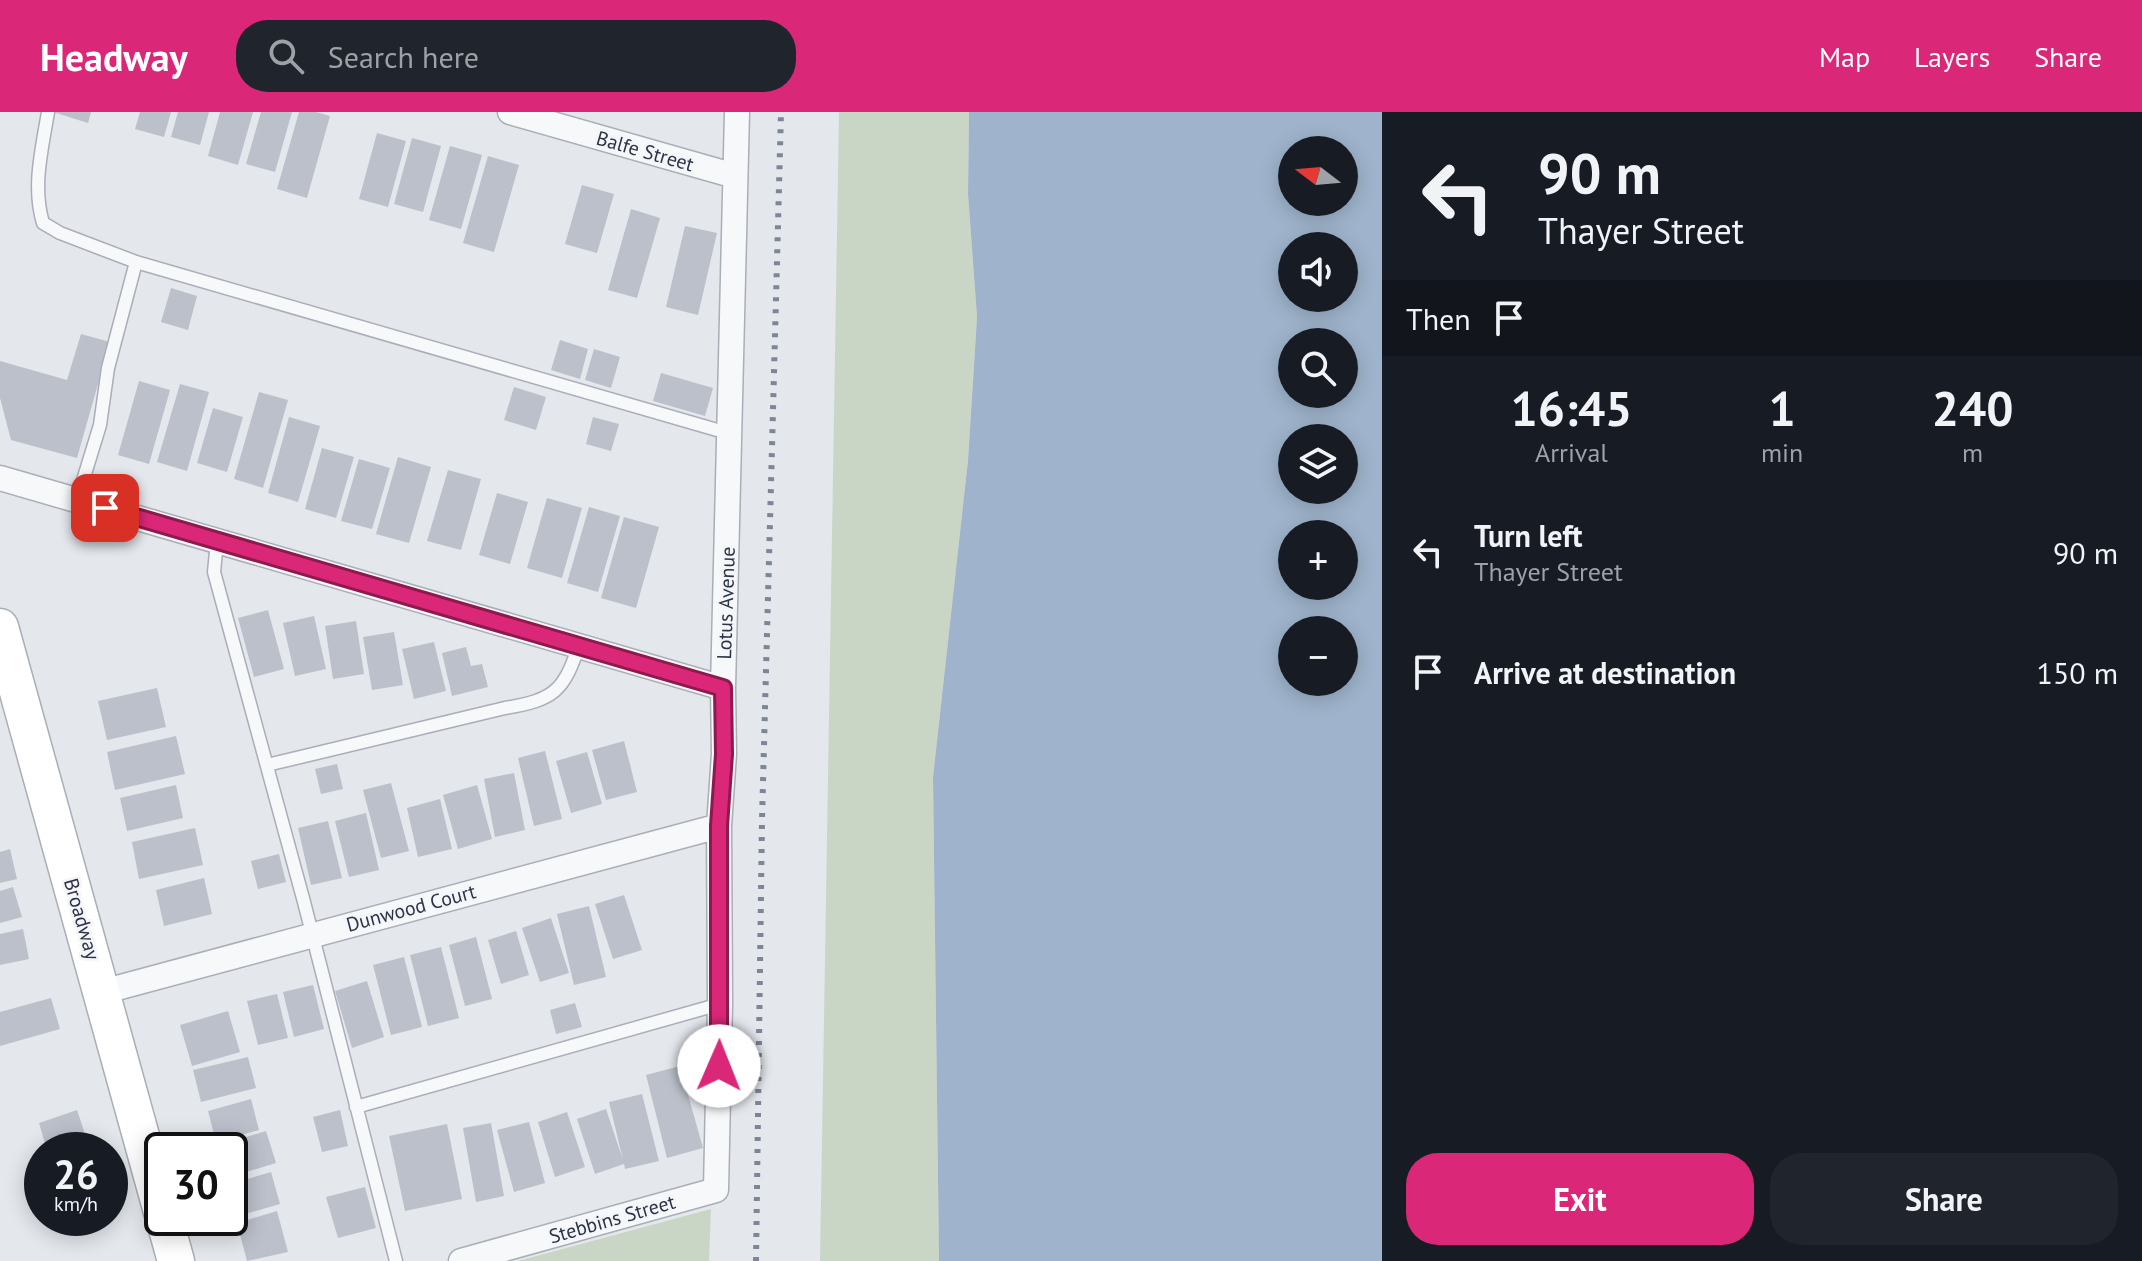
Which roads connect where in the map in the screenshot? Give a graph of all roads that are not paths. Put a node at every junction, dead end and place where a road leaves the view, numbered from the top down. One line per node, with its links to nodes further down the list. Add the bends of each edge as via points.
1 (48, 112): 5 (lane, via 38,181 43,223)
2 (510, 112): 4 (street, Balfe Street)
3 (737, 112): 4 (street, Lotus Avenue)
4 (735, 176): 6 (street, Lotus Avenue)
5 (136, 262): 6 (lane); 8 (lane, via 108,368 100,425)
6 (731, 434): 12 (street, Lotus Avenue)
7 (0, 478): 8 (street)
8 (77, 500): 9 (street)
9 (217, 541): 11 (street); 13 (lane, via 214,572)
10 (0, 627): 16 (street, Broadway)
11 (579, 645): 12 (street); 13 (lane, via 566,681 532,704)
12 (723, 688): 14 (street, Lotus Avenue)
13 (267, 765): 15 (lane)
14 (719, 826): 15 (street, Dunwood Court); 17 (street, Lotus Avenue)
15 (312, 935): 16 (street, Dunwood Court); 18 (lane)
16 (102, 992): 19 (street, Broadway)
17 (720, 1004): 18 (lane); 20 (street, Lotus Avenue)
18 (356, 1107): 23 (lane)
19 (144, 1146)
20 (716, 1190): 24 (street, Stebbins Street)
21 (169, 1236): 22 (street)
22 (176, 1261)
23 (396, 1261)
24 (461, 1261)

